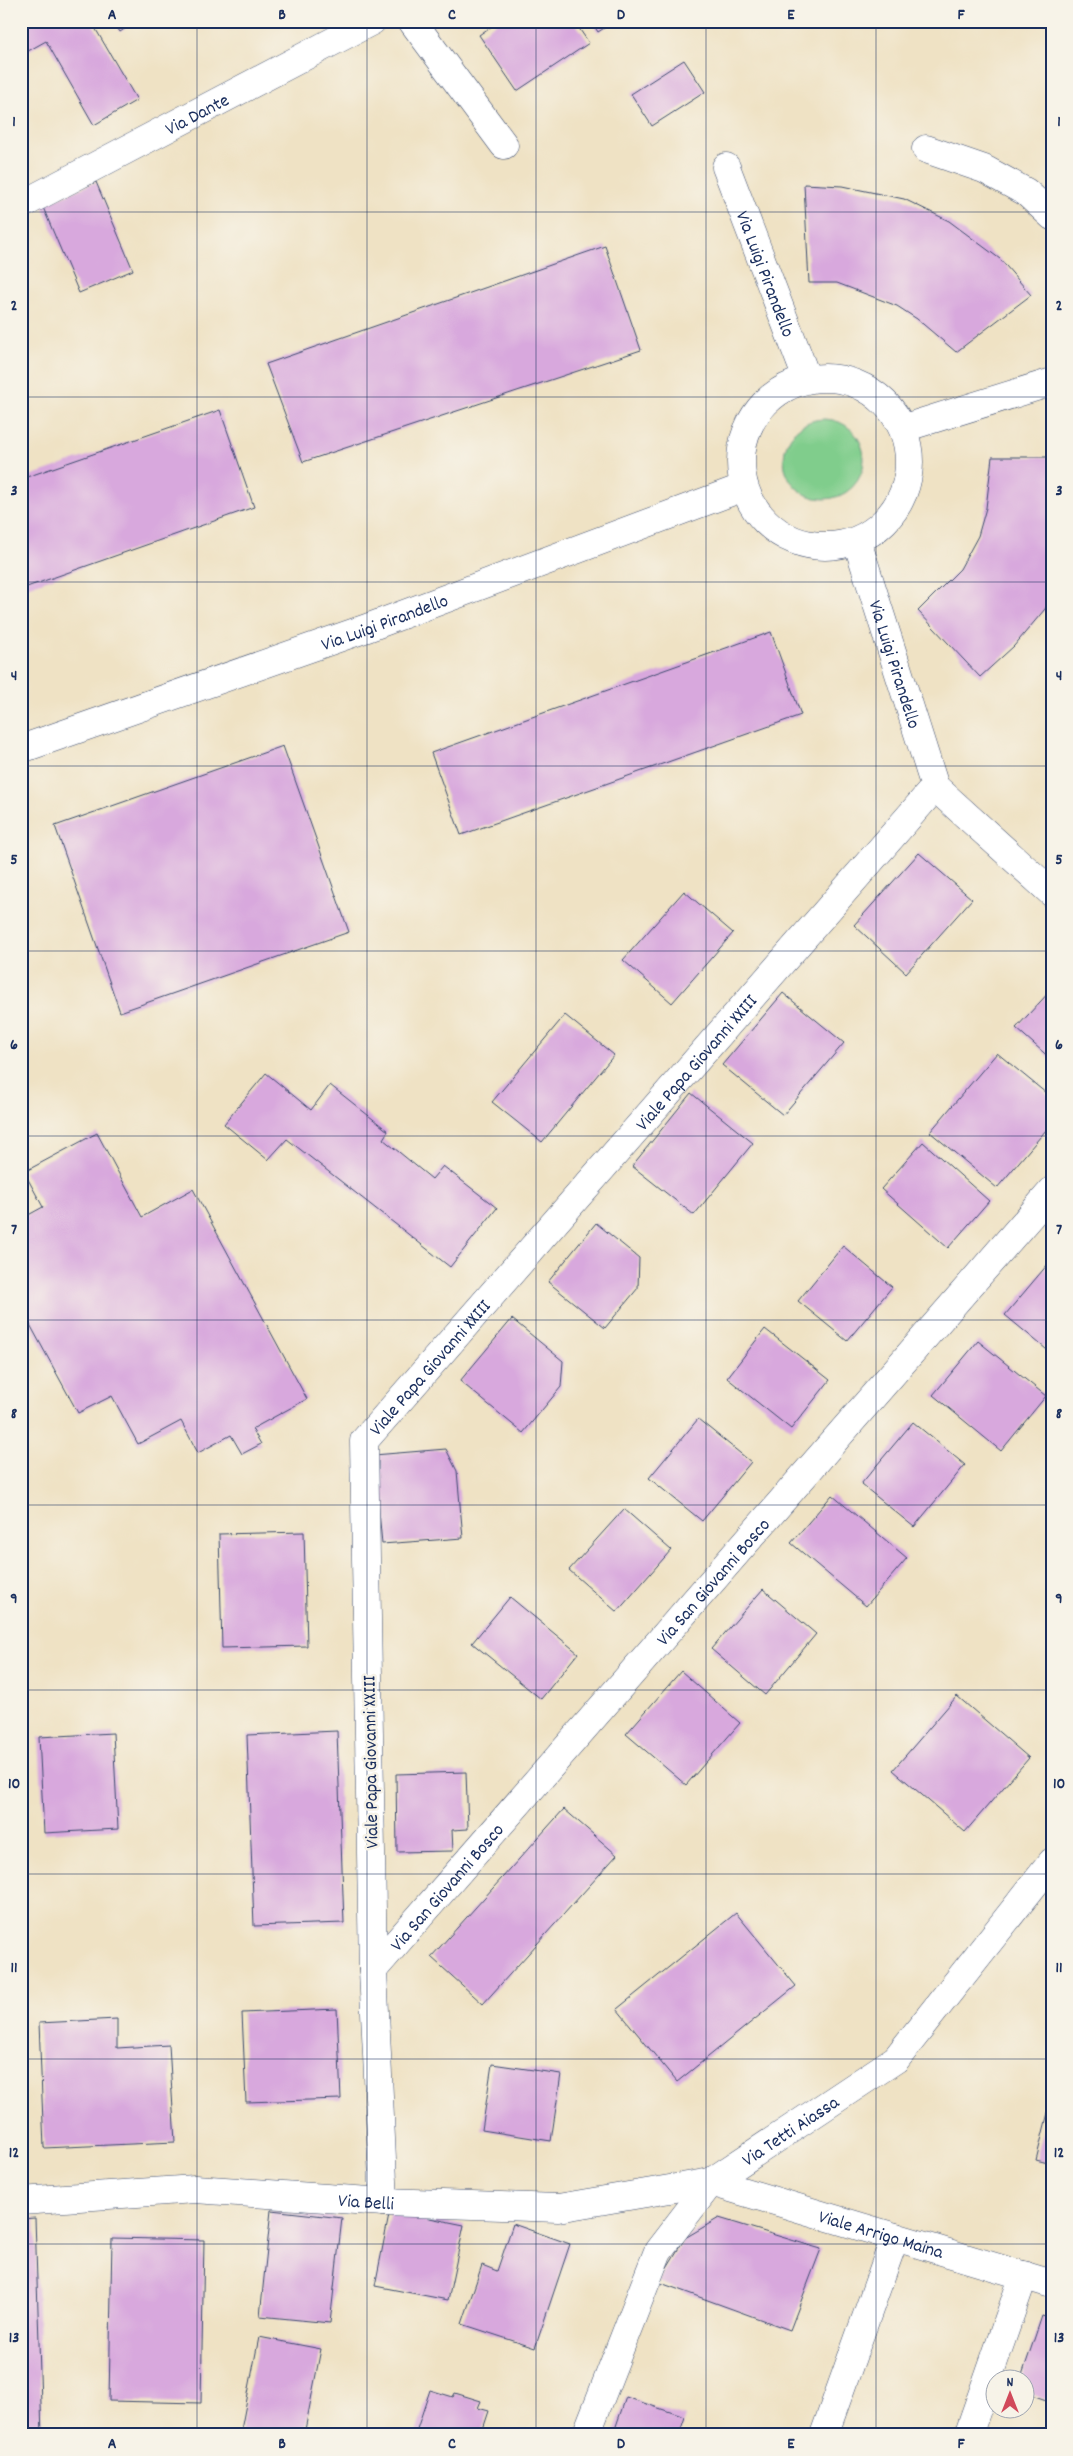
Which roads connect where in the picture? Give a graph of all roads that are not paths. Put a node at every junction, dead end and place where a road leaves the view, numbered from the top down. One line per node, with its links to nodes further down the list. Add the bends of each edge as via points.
1 (372, 21): 3 (street, Via Dante)
2 (412, 21): 4 (street)
3 (327, 31): 7 (street, Via Dante)
4 (504, 145)
5 (926, 149): 8 (street, via 984,169 1026,192)
6 (726, 167): 9 (street, Via Luigi Pirandello)
7 (21, 205)
8 (1052, 216)
9 (807, 379): 11 (street, via 836,378 864,386 888,404); 12 (street, via 781,389 760,408 746,432 740,459)
10 (1052, 382): 11 (street)
11 (904, 428): 13 (street, via 910,454 908,481 898,506 881,527)
12 (744, 487): 13 (street, via 756,512 777,532 802,544 830,547); 14 (street, Via Luigi Pirandello, via 367,628)
13 (857, 541): 15 (street, Via Luigi Pirandello)
14 (21, 749)
15 (935, 787): 16 (street); 19 (street, Viale Papa Giovanni XXIII, via 364,1441)
16 (1052, 893)
17 (1052, 1191): 19 (street, Via San Giovanni Bosco)
18 (1052, 1862): 20 (street, Via Tetti Aiassa, via 896,2059)
19 (373, 1970): 22 (street, Viale Papa Giovanni XXIII)
20 (711, 2182): 22 (street, Via Belli, via 558,2208); 23 (street, Viale Arrigo Maina); 26 (street, Via Tetti Aiassa, via 658,2251)
21 (21, 2202): 22 (street, Via Belli, via 195,2189)
22 (384, 2202)
23 (895, 2237): 24 (street, Viale Arrigo Maina); 27 (street)
24 (1024, 2276): 25 (street, Viale Arrigo Maina); 28 (street)
25 (1052, 2284)
26 (586, 2435)
27 (824, 2435)
28 (968, 2435)

